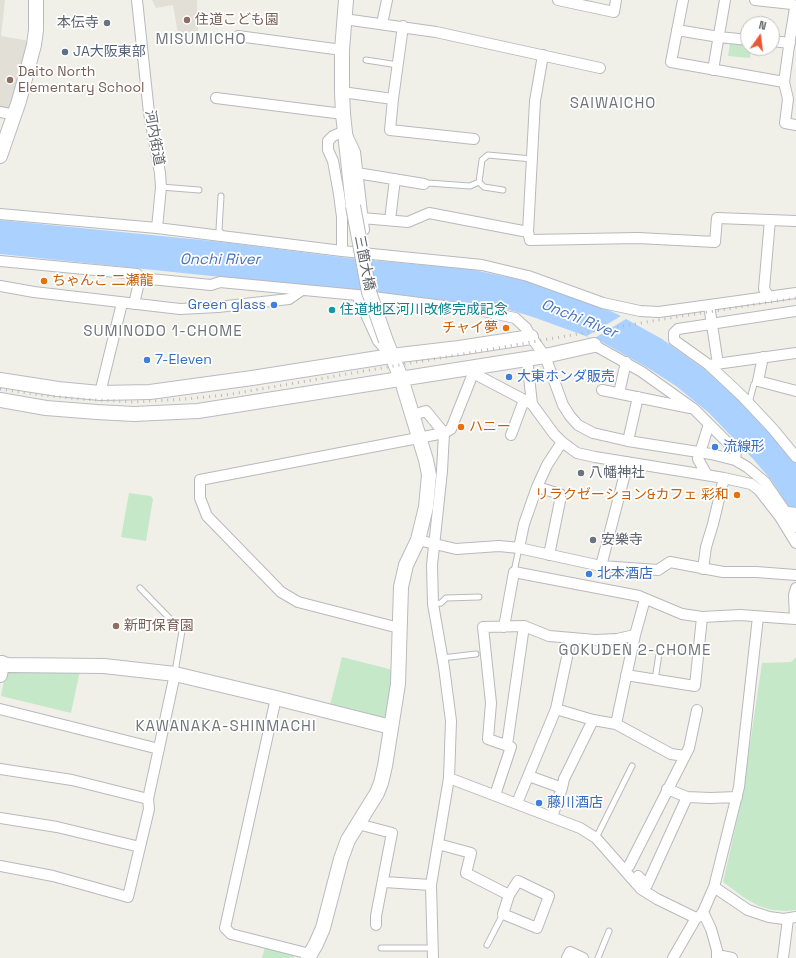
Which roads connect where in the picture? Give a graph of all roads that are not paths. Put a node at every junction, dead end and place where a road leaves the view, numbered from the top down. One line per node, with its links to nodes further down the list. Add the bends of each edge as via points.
1 (36, 0): 32 (street, via 34,45)
2 (137, 0): 42 (street, 河内街道, via 146,91)
3 (346, 0): 10 (street, 三箇大橋)
4 (387, 0): 11 (street)
5 (558, 0): 6 (street, via 614,12)
6 (616, 0)
7 (682, 0): 13 (street)
8 (725, 0): 16 (street)
9 (755, 0): 14 (street, via 792,4 795,8)
10 (344, 19): 11 (street); 20 (street, 三箇大橋)
11 (382, 24): 12 (street)
12 (403, 26): 21 (street); 23 (street)
13 (677, 30): 16 (street); 25 (street, via 671,62)
14 (794, 31): 19 (street)
15 (238, 36): 20 (street)
16 (719, 37): 17 (street); 25 (street)
17 (740, 39)
18 (780, 42): 19 (street)
19 (790, 43): 26 (street)
20 (342, 50): 27 (street, 三箇大橋)
21 (543, 55): 24 (street); 37 (street, via 535,101)
22 (366, 60): 23 (lane)
23 (398, 65): 29 (street)
24 (600, 68)
25 (713, 70): 26 (street)
26 (784, 82): 33 (street, via 788,99 785,123)
27 (342, 92): 29 (street); 31 (street, 三箇大橋)
28 (216, 98): 31 (street)
29 (393, 99): 35 (street, via 390,130)
30 (0, 112): 32 (street)
31 (343, 114): 34 (street, 三箇大橋)
32 (15, 115): 36 (street)
33 (796, 125)
34 (345, 131): 38 (street, via 355,152); 54 (street, via 333,136 328,142 342,217); 71 (street, 三箇大橋, bridge, via 353,206 369,292)
35 (474, 139)
36 (0, 156)
37 (532, 159): 40 (lane, via 488,155 482,160); 52 (street)
38 (357, 173): 39 (street); 47 (street)
39 (395, 179): 41 (street); 48 (street)
40 (479, 182): 41 (lane, via 470,186 428,182); 44 (lane, via 484,187)
41 (424, 184)
42 (161, 187): 43 (lane); 51 (street, 河内街道)
43 (198, 190)
44 (503, 190)
45 (222, 196): 53 (lane, via 219,230)
46 (0, 214): 51 (street)
47 (362, 218): 48 (street); 55 (street)
48 (390, 220): 52 (street, via 408,222 429,213)
49 (770, 220): 50 (street); 52 (street, via 717,218 715,242 638,238 530,240); 62 (street, via 764,289)
50 (796, 221)
51 (157, 228): 53 (street)
52 (528, 232)
53 (225, 236): 54 (street)
54 (342, 251): 55 (street)
55 (367, 254): 65 (street, via 482,265 528,276 603,303 640,311 659,312)
56 (0, 261): 57 (street, via 137,274)
57 (140, 278): 59 (street); 64 (street)
58 (0, 286): 63 (street)
59 (302, 290): 61 (street); 64 (street, via 289,299 218,307 180,309)
60 (796, 293): 62 (street)
61 (357, 295): 68 (street, via 483,311 515,318); 71 (street, via 378,341)
62 (769, 297): 65 (street)
63 (122, 303): 64 (street); 83 (street)
64 (134, 304)
65 (709, 305): 67 (street)
66 (796, 311): 67 (street)
67 (712, 324): 76 (street); 76 (street, via 678,329 674,333 674,340)
68 (531, 337): 71 (street); 72 (street)
69 (594, 345): 72 (street); 75 (street)
70 (796, 353): 73 (street)
71 (391, 356): 78 (street, 三箇大橋); 83 (street, via 150,392)
72 (545, 356): 74 (street); 95 (street, via 563,405 578,425 593,433)
73 (763, 357): 76 (street); 80 (street)
74 (527, 359): 77 (street); 87 (street)
75 (626, 362): 84 (street); 89 (street)
76 (714, 364): 88 (street)
77 (474, 370): 78 (street); 87 (street); 92 (street, via 451,429)
78 (401, 378): 86 (street, via 198,411 134,414 97,412 46,408); 90 (street, 三箇大橋)
79 (0, 380): 83 (street, via 58,390)
80 (758, 381): 82 (street); 88 (lane, via 754,384)
81 (602, 390): 84 (street)
82 (796, 392)
83 (100, 393)
84 (619, 393): 85 (street)
85 (638, 397): 89 (street); 95 (street)
86 (0, 400)
87 (528, 402): 93 (street); 96 (street)
88 (749, 403): 98 (street)
89 (694, 409): 91 (street)
90 (413, 415): 92 (street, via 426,411); 94 (street, 三箇大橋)
91 (709, 424): 97 (street); 99 (street, via 736,450)
92 (444, 433): 94 (street); 108 (street)
93 (511, 435)
94 (420, 438): 106 (street, 三箇大橋, via 429,475 426,507); 124 (street, via 200,480 200,498 207,516 281,592 298,602)
95 (628, 441): 97 (street)
96 (562, 442): 100 (street, via 577,453); 103 (street)
97 (700, 452): 99 (street); 101 (street, via 698,459)
98 (796, 456)
99 (735, 460): 104 (street, via 765,482)
100 (628, 462): 101 (street); 111 (street)
101 (707, 475): 102 (street)
102 (724, 478): 107 (street, via 751,484 759,490); 112 (street, via 706,547)
103 (537, 487): 109 (street); 110 (street, via 560,494)
104 (792, 514): 105 (street)
105 (796, 527)
106 (418, 540): 108 (street); 124 (street, 三箇大橋, via 406,565 401,587)
107 (796, 543)
108 (435, 544): 109 (street, via 456,549 499,546); 119 (street, via 432,565)
109 (519, 548): 110 (street); 113 (lane)
110 (549, 555): 111 (street)
111 (601, 566): 112 (street, via 658,570 670,562)
112 (703, 569): 114 (street)
113 (514, 572): 118 (street, via 618,591); 122 (street)
114 (796, 575)
115 (140, 588): 131 (lane, via 182,631)
116 (796, 588): 121 (street, via 795,619)
117 (479, 597): 119 (lane, via 446,598)
118 (645, 599): 120 (street, via 682,614); 125 (street)
119 (433, 604): 129 (street)
120 (702, 617): 121 (street); 133 (street, via 695,686)
121 (758, 617): 152 (street)
122 (504, 626): 123 (street); 141 (street, via 483,627 491,703 488,739)
123 (524, 626): 126 (street, via 549,636); 141 (street)
124 (399, 628): 140 (street, 三箇大橋, via 398,684)
125 (635, 635): 126 (street, via 617,639); 132 (street)
126 (571, 638): 136 (street)
127 (660, 647): 133 (lane)
128 (476, 654): 129 (lane)
129 (442, 658): 147 (street, via 451,721)
130 (1, 667): 131 (street, via 104,666)
131 (175, 674): 134 (street); 142 (street)
132 (626, 675): 133 (street); 139 (street)
133 (655, 680)
134 (276, 698): 140 (street); 176 (street, via 225,928 231,934)
135 (0, 709): 142 (street)
136 (556, 709): 138 (street); 146 (street)
137 (697, 710): 143 (street, via 690,748)
138 (593, 720): 139 (street); 148 (street, via 564,778)
139 (616, 724): 143 (street, via 671,754)
140 (391, 727): 157 (street, 三箇大橋, via 381,783)
141 (507, 745): 150 (street, via 510,747)
142 (159, 749): 153 (street)
143 (685, 756): 149 (street)
144 (632, 766): 158 (lane)
145 (0, 769): 153 (street, via 72,780)
146 (529, 776): 148 (street); 154 (street)
147 (449, 778): 150 (street); 159 (street)
148 (562, 788): 155 (street)
149 (667, 789): 151 (street); 163 (street)
150 (495, 795): 154 (street)
151 (687, 797): 152 (street); 163 (street, via 647,885)
152 (737, 797): 166 (street)
153 (148, 799): 160 (street, via 149,809)
154 (517, 803): 155 (street)
155 (552, 817): 158 (street, via 580,828)
156 (0, 818): 160 (street, via 57,826)
157 (358, 824): 164 (street, via 392,833); 176 (street, 三箇大橋, via 348,840 323,928)
158 (596, 838): 161 (street)
159 (438, 844): 165 (street); 167 (street, via 471,853 466,873)
160 (140, 847): 162 (street, via 128,897 53,876)
161 (607, 850): 163 (street, via 612,847); 169 (street, via 641,889 657,899)
162 (0, 866)
163 (629, 866)
164 (384, 882): 165 (street); 171 (street)
165 (431, 884): 175 (street)
166 (714, 886): 169 (street); 170 (street, via 748,910 769,917)
167 (509, 895): 168 (street); 168 (street, via 518,882 550,896 537,928)
168 (503, 914): 173 (lane)
169 (700, 915): 177 (street, via 711,929); 181 (street)
170 (792, 918): 183 (street)
171 (376, 925)
172 (609, 932): 180 (lane)
173 (487, 945)
174 (381, 948): 175 (lane)
175 (433, 953)
176 (309, 956)
177 (717, 957): 182 (street)
178 (566, 958): 179 (street, via 570,952)
179 (583, 958)
180 (598, 958)
181 (673, 958)
182 (732, 958)
183 (783, 958)

